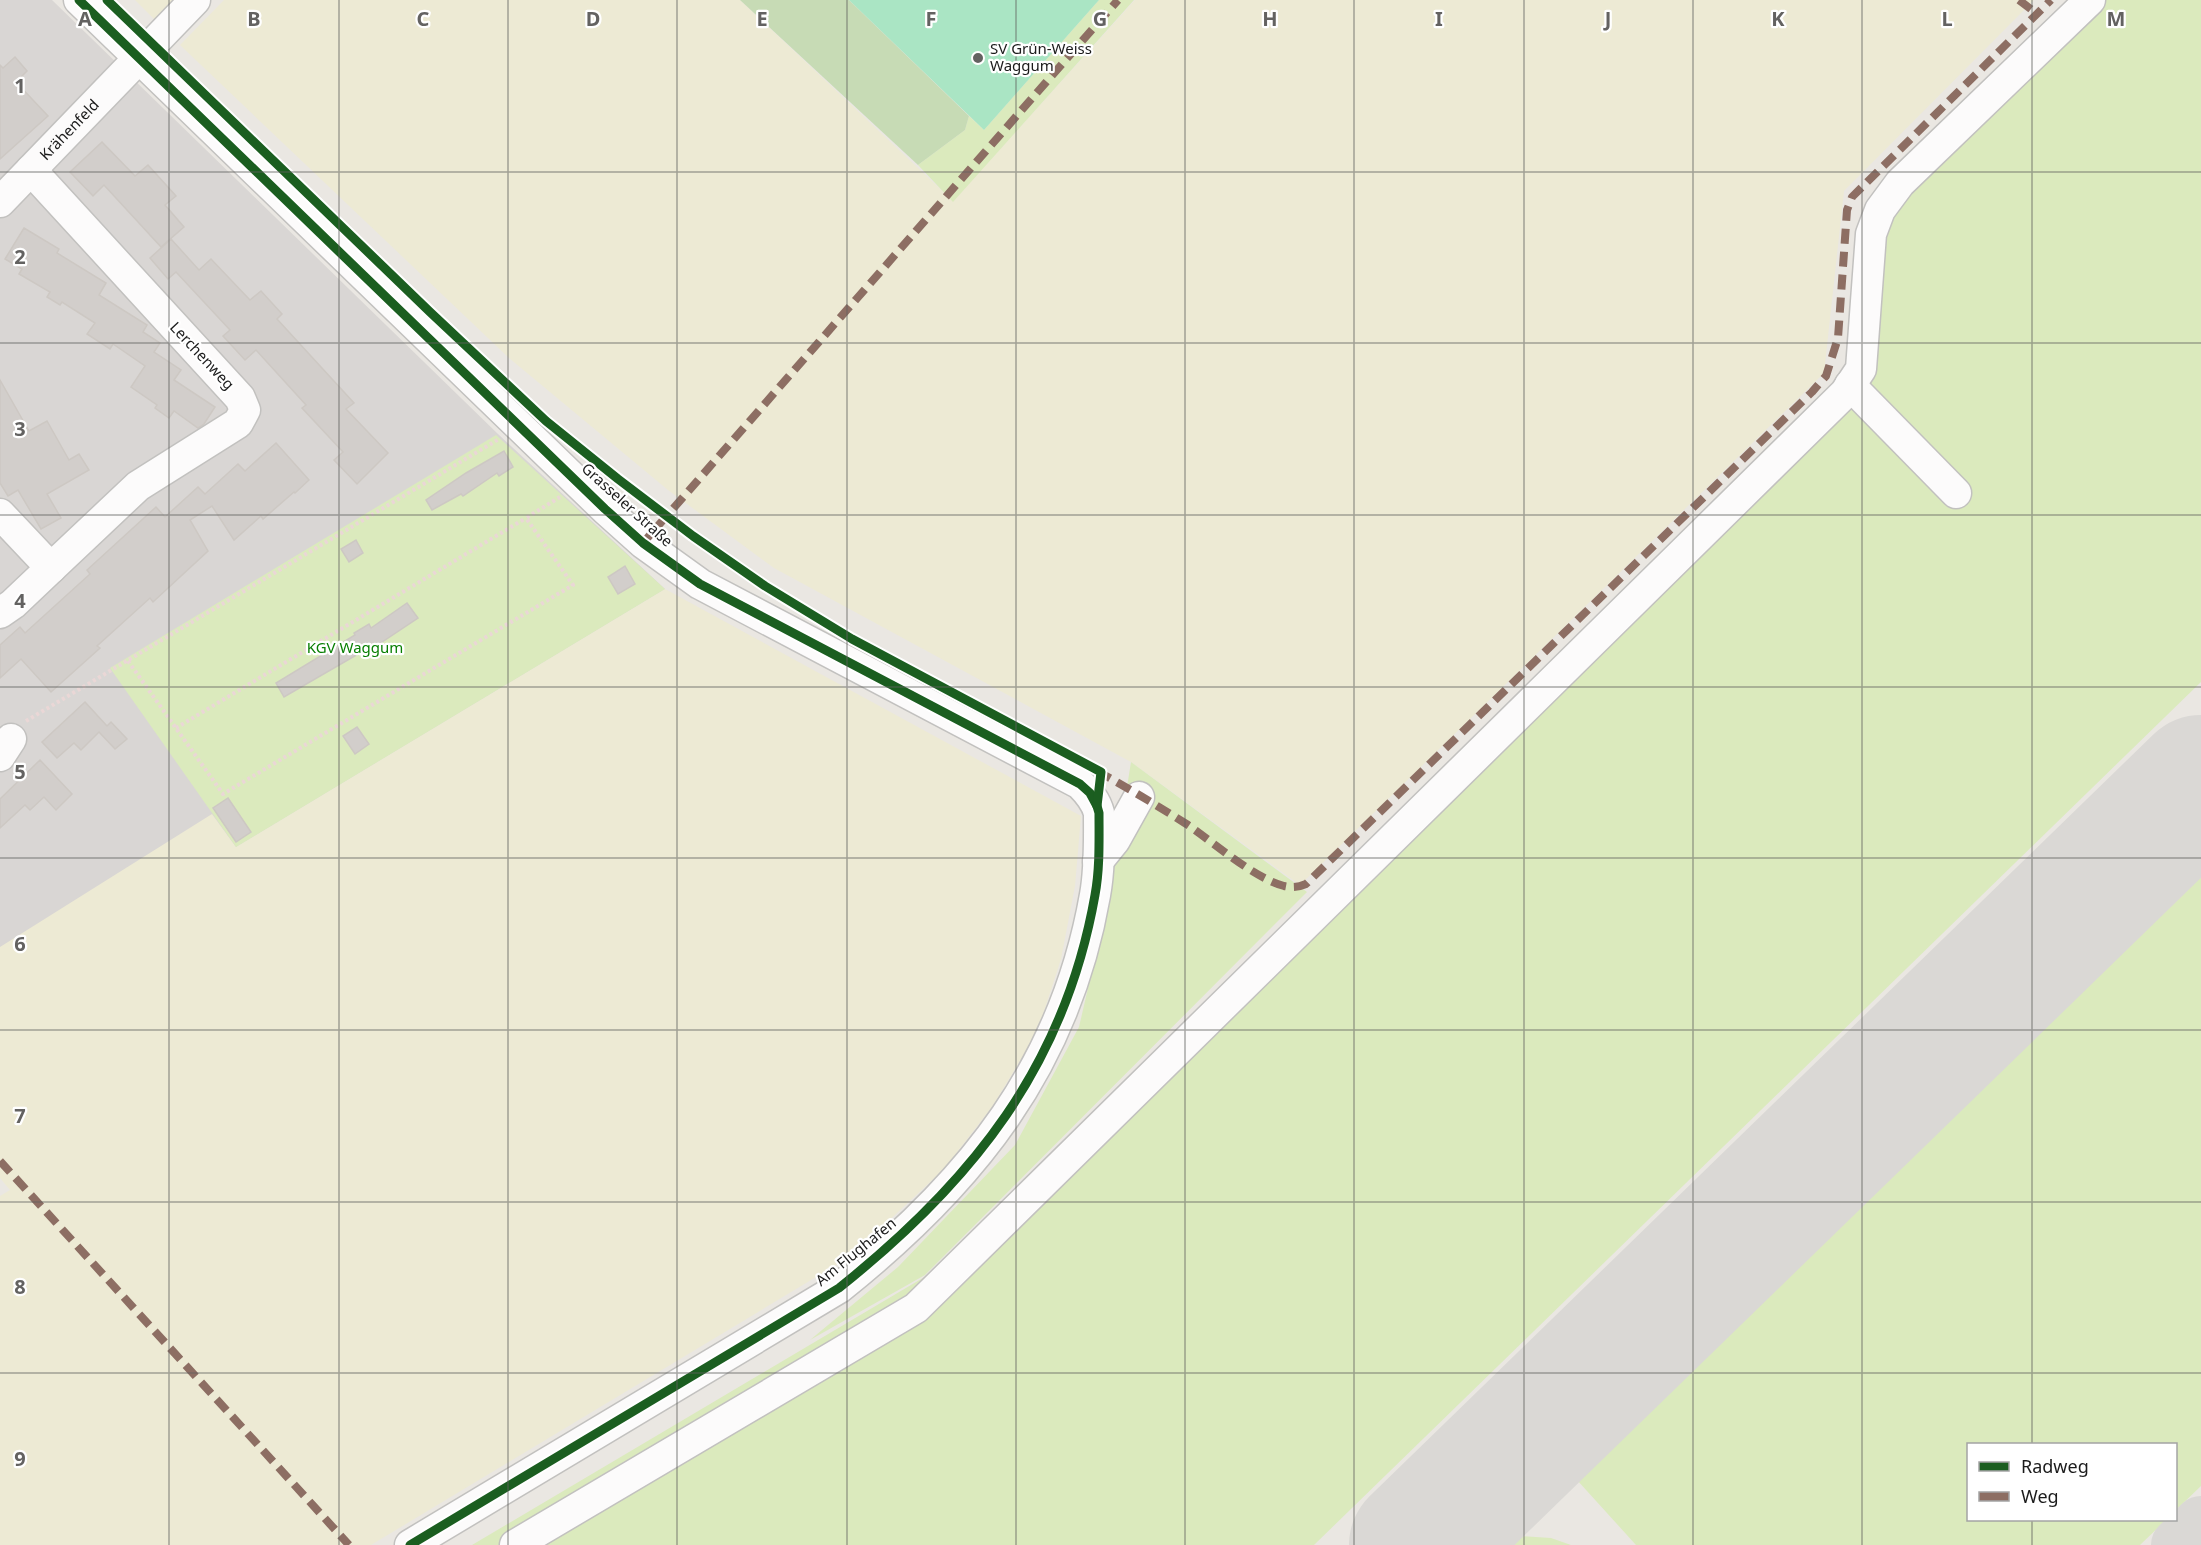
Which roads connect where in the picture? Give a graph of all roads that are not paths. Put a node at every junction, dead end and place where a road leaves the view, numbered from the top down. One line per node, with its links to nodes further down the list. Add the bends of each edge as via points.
1 (79, 0): 4 (street, Grasseler Straße)
2 (195, 0): 4 (street)
3 (2090, 0): 7 (street, via 1900,183 1880,210 1871,234 1861,369)
4 (138, 57): 5 (street, Krähenfeld); 13 (street, Grasseler Straße, via 643,543 700,584 1080,784)
5 (32, 171): 6 (street, Krähenfeld); 10 (street, Lerchenweg, via 240,398 245,410 238,423 138,486)
6 (0, 202)
7 (1850, 385): 8 (street); 16 (street, via 916,1308)
8 (1956, 493)
9 (0, 514): 10 (street)
10 (51, 568): 11 (street, Lerchenweg)
11 (0, 613)
12 (1139, 796): 14 (street, via 1115,840)
13 (1097, 806): 14 (street, Am Flughafen)
14 (1098, 861): 15 (street, Am Flughafen, via 1080,963 1032,1076 997,1131 924,1214 839,1288)
15 (410, 1545)
16 (514, 1545)

